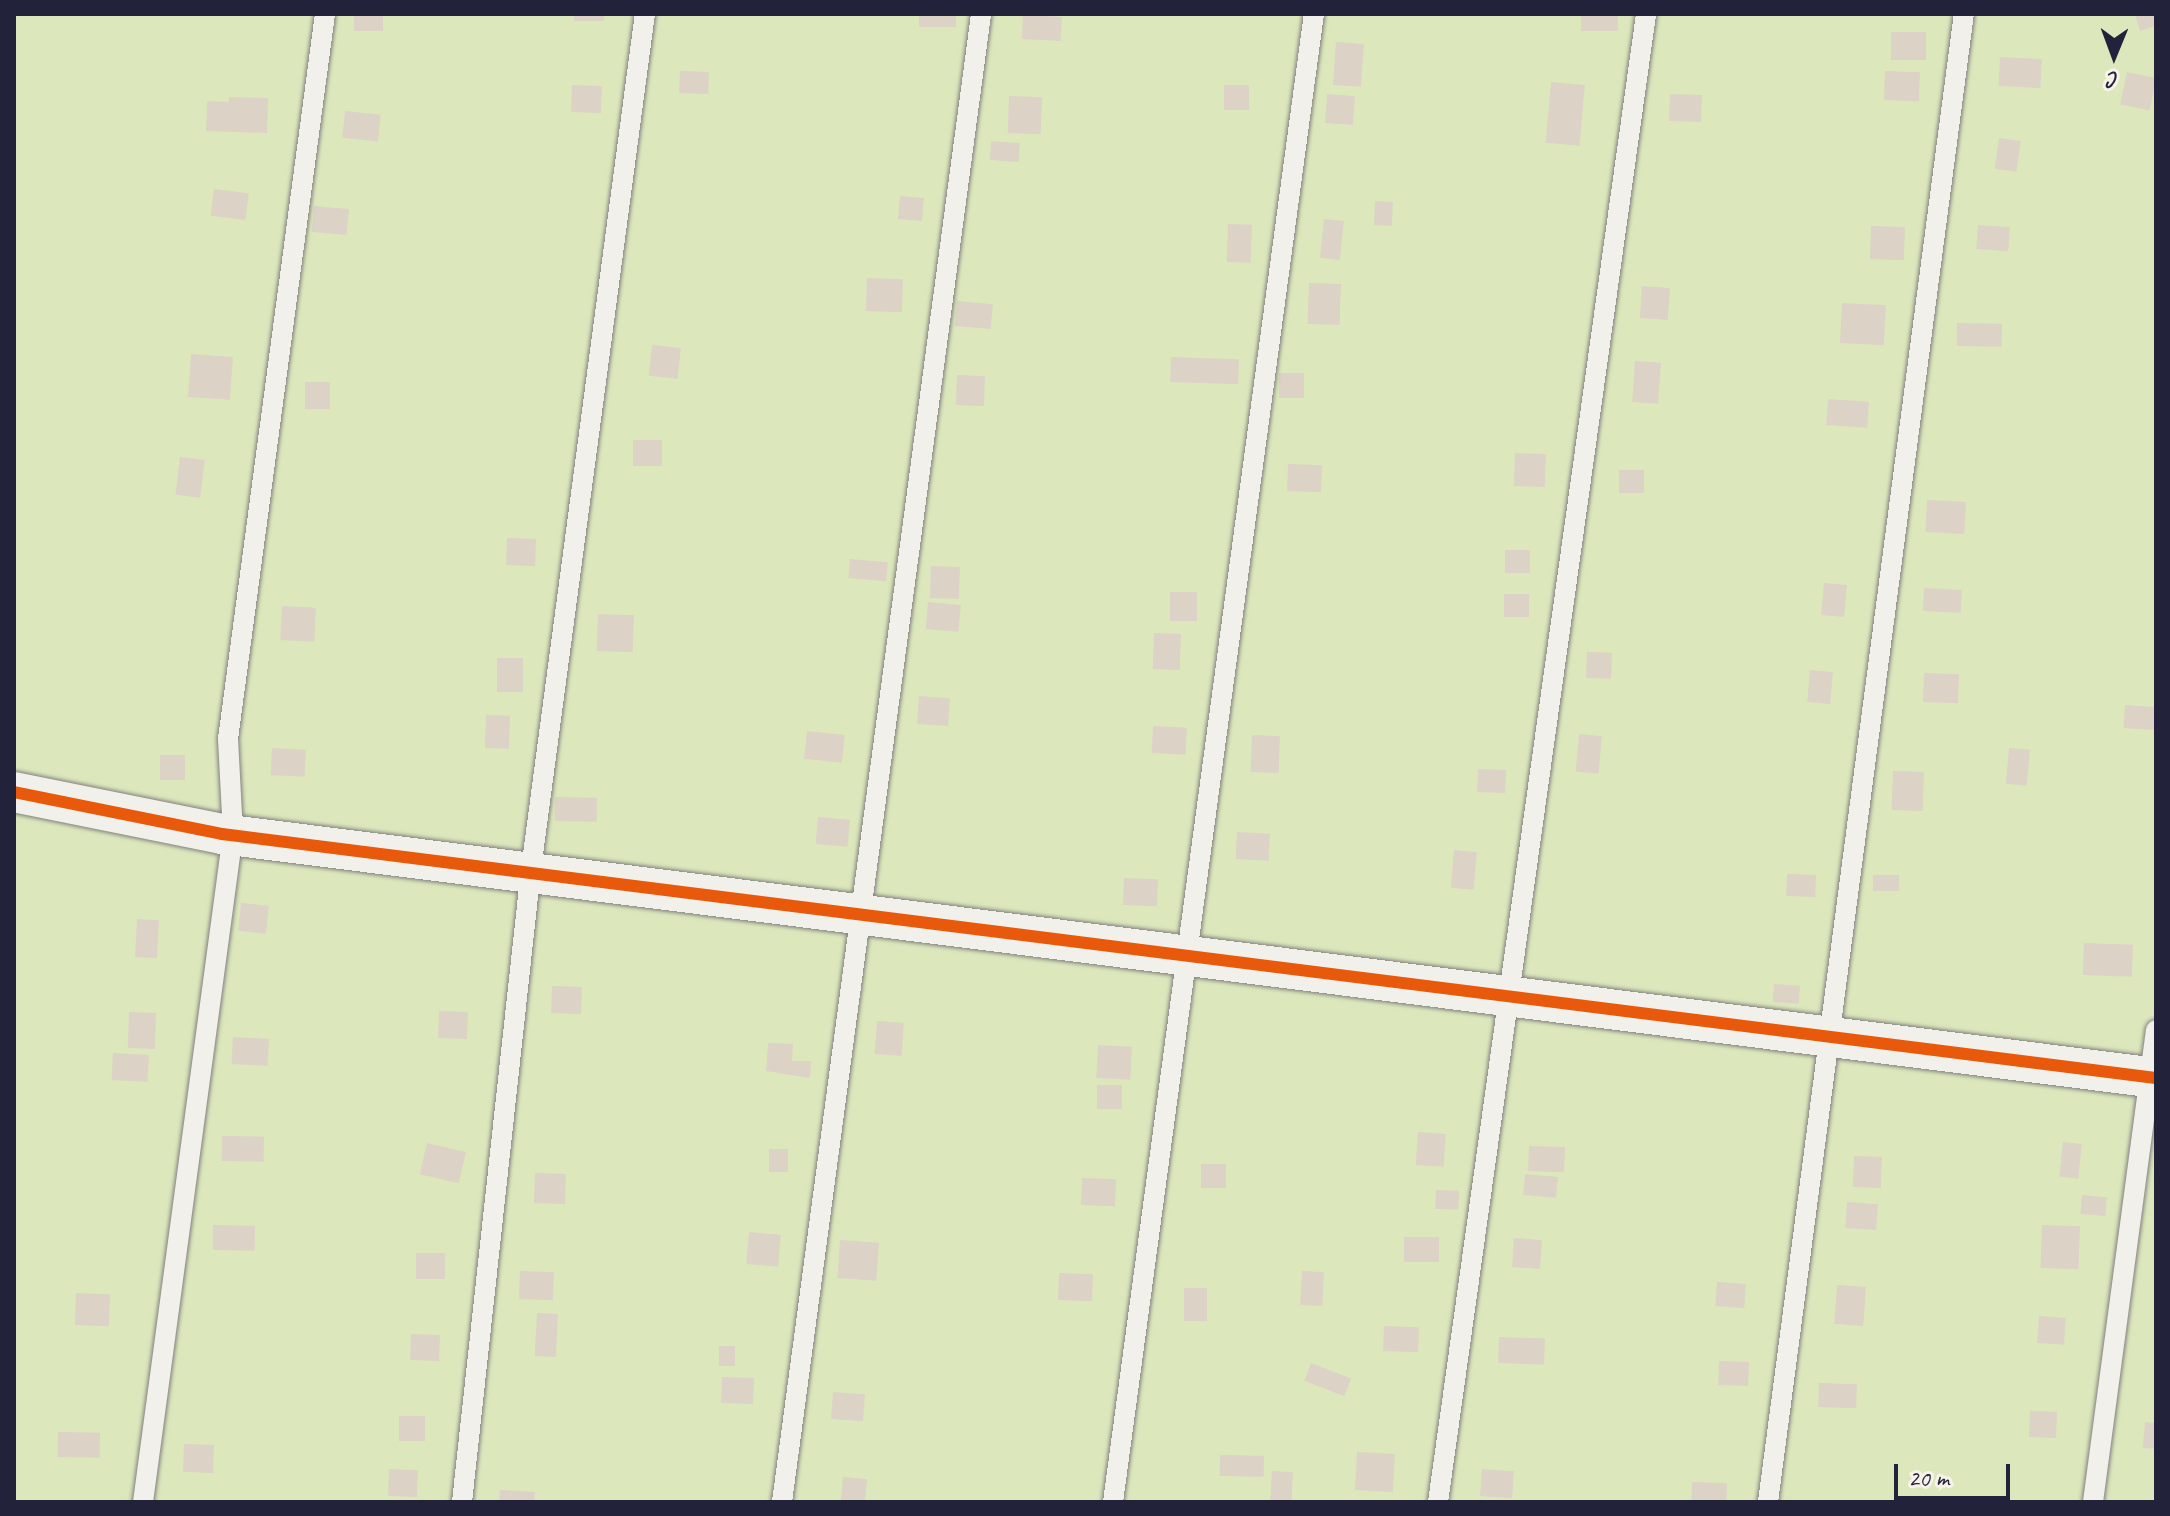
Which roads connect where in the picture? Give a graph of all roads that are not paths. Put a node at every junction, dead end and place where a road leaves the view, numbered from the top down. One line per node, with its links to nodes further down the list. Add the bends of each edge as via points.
1 (325, 14): 8 (lane, via 228,739)
2 (645, 14): 9 (lane)
3 (981, 14): 10 (lane)
4 (1314, 14): 11 (lane)
5 (1646, 14): 12 (lane)
6 (1964, 14): 14 (lane)
7 (14, 792): 8 (street)
8 (233, 834): 9 (street); 16 (lane)
9 (531, 869): 10 (street); 17 (lane)
10 (859, 911): 11 (street); 18 (lane)
11 (1187, 953): 12 (street); 19 (lane)
12 (1508, 994): 14 (street); 20 (lane)
13 (2156, 1030): 15 (lane)
14 (1829, 1039): 15 (street); 21 (lane)
15 (2152, 1078): 22 (lane)
16 (143, 1502)
17 (462, 1502)
18 (782, 1502)
19 (1113, 1502)
20 (1438, 1502)
21 (1768, 1502)
22 (2093, 1502)

